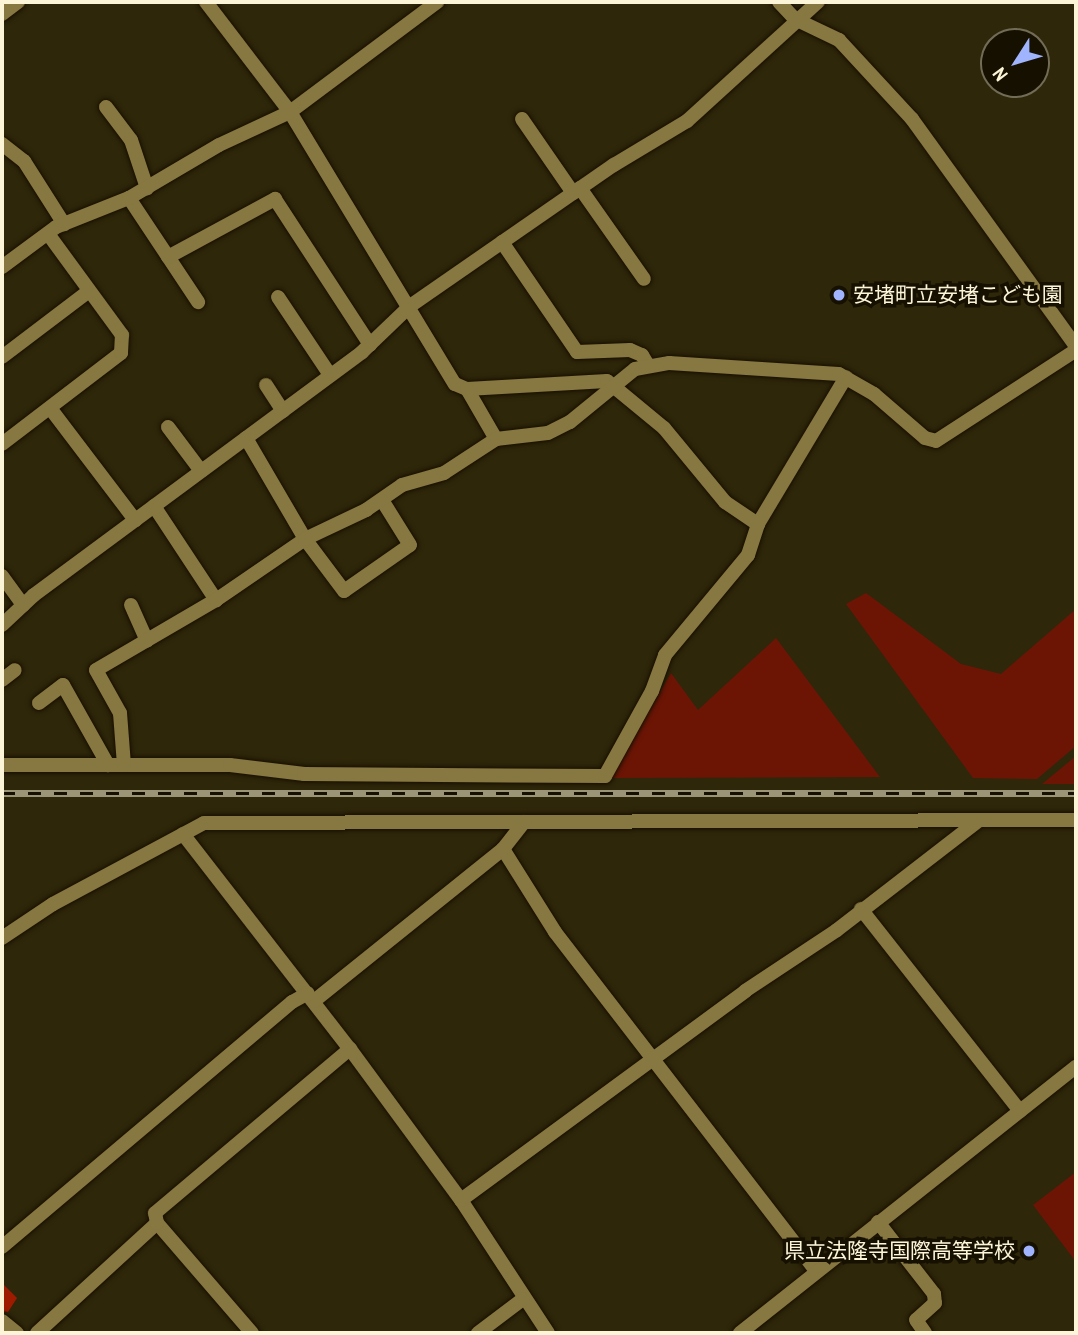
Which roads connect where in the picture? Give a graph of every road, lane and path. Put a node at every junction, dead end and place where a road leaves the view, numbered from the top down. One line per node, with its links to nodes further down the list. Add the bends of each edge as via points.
1 (18, 2): 6 (street)
2 (206, 2): 9 (street)
3 (437, 2): 9 (street)
4 (779, 2): 7 (street)
5 (818, 2): 7 (street)
6 (2, 13)
7 (795, 19): 13 (street, via 708,106); 26 (street, via 839,40 912,119)
8 (106, 107): 12 (street, via 131,141)
9 (290, 112): 12 (street, via 231,139); 24 (street)
10 (522, 119): 13 (street)
11 (2, 144): 15 (street, via 24,161)
12 (147, 188): 14 (street)
13 (577, 191): 17 (street); 20 (street)
14 (129, 198): 15 (street); 18 (street)
15 (64, 224): 16 (street)
16 (48, 233): 19 (street); 21 (street)
17 (502, 242): 24 (street); 28 (street, via 577,352 630,350 642,355)
18 (168, 257): 23 (street); 25 (street, via 275,199)
19 (2, 267)
20 (643, 279)
21 (89, 291): 27 (street); 34 (street, via 122,335 121,353)
22 (278, 297): 29 (street)
23 (198, 302)
24 (410, 306): 25 (street); 33 (street, via 455,384)
25 (370, 345): 29 (street)
26 (1076, 348): 30 (street, via 936,441 925,438)
27 (2, 357)
28 (648, 365): 30 (street); 32 (street)
29 (330, 375): 35 (street)
30 (846, 377): 44 (street)
31 (266, 385): 35 (street)
32 (612, 386): 33 (street, via 607,380); 38 (street, via 570,422 548,433); 44 (street, via 664,428 725,502)
33 (467, 389): 38 (street)
34 (50, 408): 39 (street); 43 (street)
35 (283, 411): 37 (street)
36 (168, 427): 40 (street)
37 (246, 438): 40 (street); 45 (street)
38 (496, 439): 41 (street, via 444,473 402,485)
39 (2, 444)
40 (201, 471): 42 (street)
41 (382, 500): 45 (street); 45 (street, via 410,545 344,591)
42 (154, 506): 43 (street); 47 (street)
43 (135, 520): 48 (street)
44 (758, 524): 57 (street, via 740,567 665,655 652,691 605,776 304,774 230,765)
45 (305, 539): 47 (street)
46 (2, 576): 48 (street)
47 (216, 600): 51 (street)
48 (23, 605): 50 (street)
49 (131, 605): 51 (street)
50 (2, 625)
51 (147, 640): 57 (street, via 96,670 120,713)
52 (15, 670): 53 (street)
53 (2, 680)
54 (39, 702): 56 (street, via 63,685)
55 (2, 765): 56 (street)
56 (108, 765): 57 (street)
57 (124, 765)
58 (979, 820): 59 (street); 60 (street); 63 (street)
59 (1076, 820)
60 (524, 822): 61 (street, via 204,823); 62 (street)
61 (183, 834): 64 (street, via 53,904); 65 (street)
62 (503, 849): 65 (street); 67 (street, via 524,889)
63 (861, 909): 67 (street); 69 (street)
64 (2, 938)
65 (311, 997): 66 (street); 73 (street, via 218,1063)
66 (350, 1049): 70 (street); 72 (street, via 170,1199 155,1213)
67 (652, 1059): 70 (street); 74 (street)
68 (1076, 1067): 69 (street)
69 (1020, 1111): 71 (street)
70 (461, 1200): 75 (street)
71 (878, 1222): 74 (street); 83 (street, via 934,1294 935,1303 916,1320)
72 (157, 1223): 78 (street); 79 (street)
73 (2, 1248)
74 (816, 1271): 82 (street)
75 (523, 1299): 80 (street); 81 (street)
76 (2, 1321): 77 (street)
77 (17, 1333)
78 (37, 1333)
79 (252, 1333)
80 (478, 1333)
81 (548, 1333)
82 (740, 1333)
83 (925, 1333)

